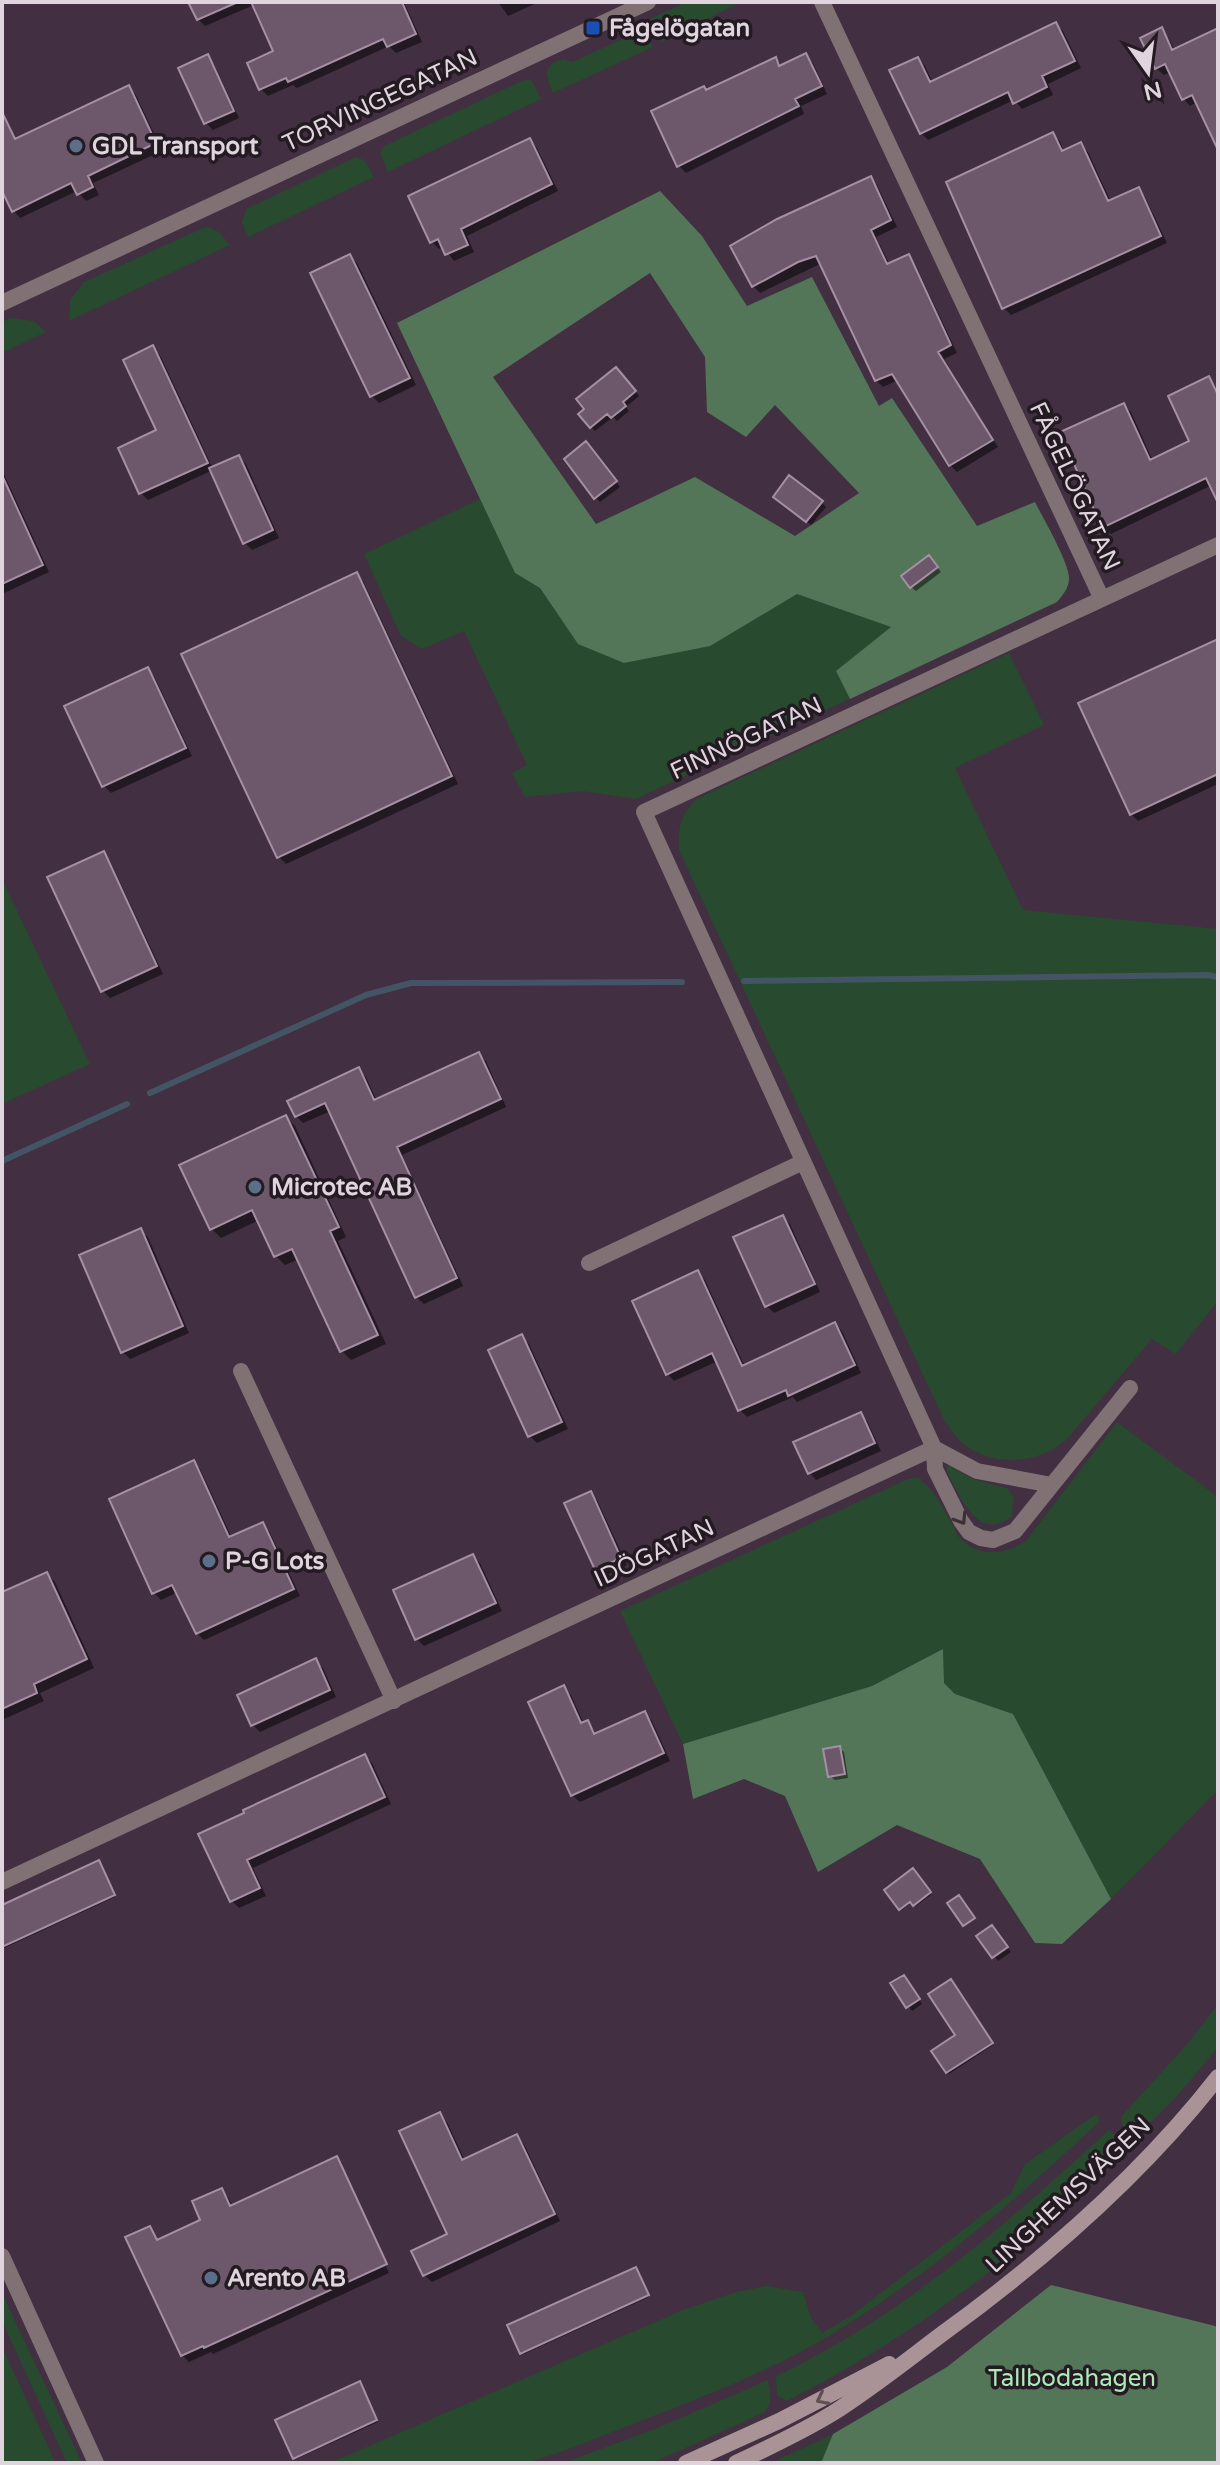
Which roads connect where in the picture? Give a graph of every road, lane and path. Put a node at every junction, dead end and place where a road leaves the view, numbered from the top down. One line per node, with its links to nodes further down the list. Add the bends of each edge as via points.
1 (648, 2): 3 (street, TORVINGEGATAN)
2 (822, 2): 5 (street, FÅGELÖGATAN)
3 (2, 303)
4 (1218, 545): 5 (street, FINNÖGATAN)
5 (1102, 599): 6 (street, FINNÖGATAN, via 644,812)
6 (803, 1162): 7 (street); 10 (street, FINNÖGATAN)
7 (589, 1263)
8 (241, 1371): 12 (street)
9 (1130, 1388): 11 (street, FINNÖGATAN)
10 (934, 1448): 11 (street, via 977,1471); 11 (street, FINNÖGATAN, one-way to 11, via 935,1469 949,1498 969,1532 981,1538 993,1540 1015,1531); 12 (street, IDÖGATAN)
11 (1052, 1485)
12 (394, 1701): 13 (street, IDÖGATAN)
13 (2, 1882)
14 (1218, 2077): 18 (main road, LINGHEMSVÄGEN, via 1125,2181 1028,2268)
15 (2, 2256): 17 (street)
16 (2, 2268): 17 (street)
17 (20, 2299): 19 (street)
18 (940, 2336): 20 (main road, LINGHEMSVÄGEN, one-way to 20); 21 (main road, LINGHEMSVÄGEN, via 829,2415)
19 (96, 2463)
20 (686, 2463)
21 (736, 2463)

